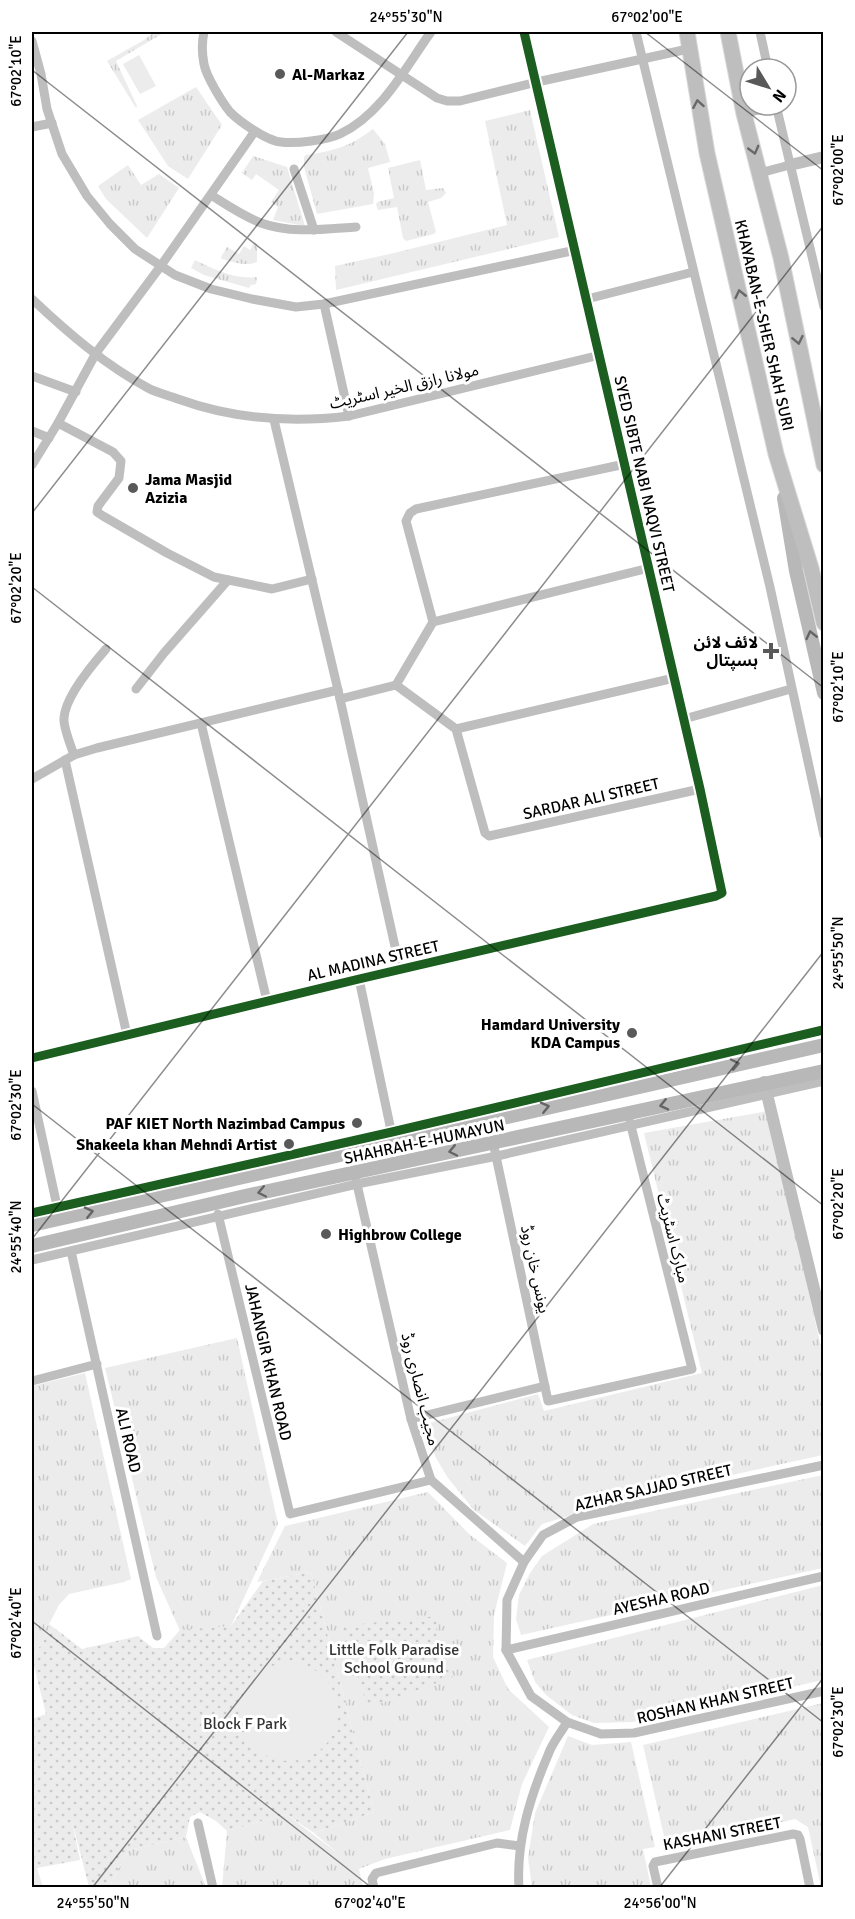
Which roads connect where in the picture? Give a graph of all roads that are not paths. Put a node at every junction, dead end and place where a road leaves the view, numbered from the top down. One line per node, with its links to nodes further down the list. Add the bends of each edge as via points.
1 (204, 32): 20 (street, via 204,64 214,87 230,112)
2 (336, 32): 13 (street)
3 (430, 32): 13 (street)
4 (524, 32): 14 (street, SYED SIBTE NABI NAQVI STREET)
5 (636, 32): 12 (street)
6 (687, 32): 10 (main road, KHAYABAN-E-SHER SHAH SURI)
7 (728, 32): 15 (main road, KHAYABAN-E-SHER SHAH SURI)
8 (760, 32): 11 (street)
9 (32, 41): 18 (street)
10 (688, 49): 12 (street); 45 (main road, KHAYABAN-E-SHER SHAH SURI, one-way to 10, via 707,153)
11 (765, 57)
12 (641, 59): 14 (street); 30 (street)
13 (401, 74): 14 (street, via 447,101); 20 (street, via 368,117 339,135 280,142)
14 (537, 81): 28 (street, SYED SIBTE NABI NAQVI STREET)
15 (738, 83)
16 (745, 117): 24 (main road, KHAYABAN-E-SHER SHAH SURI, one-way to 24)
17 (779, 117): 22 (street)
18 (52, 123): 19 (street); 29 (street, via 62,154 87,196 135,249)
19 (32, 127)
20 (255, 131): 25 (street)
21 (824, 157): 22 (street)
22 (790, 165): 24 (street); 34 (street)
23 (294, 169): 27 (street)
24 (760, 173): 44 (main road, KHAYABAN-E-SHER SHAH SURI, one-way to 44)
25 (211, 195): 27 (street, via 263,224); 29 (street)
26 (356, 227): 27 (street)
27 (315, 230)
28 (576, 250): 32 (street, SYED SIBTE NABI NAQVI STREET); 33 (street)
29 (160, 267): 33 (street, via 211,289 252,299 296,307); 35 (street)
30 (693, 272): 32 (street); 58 (street)
31 (32, 299): 35 (street, مولانا رازق الخیر اسٹریٹ, via 66,332)
32 (587, 299): 36 (street, SYED SIBTE NABI NAQVI STREET)
33 (324, 304): 39 (street)
34 (824, 307)
35 (96, 353): 38 (street); 40 (street, مولانا رازق الخیر اسٹریٹ, via 150,389 226,412)
36 (600, 355): 39 (street, مولانا رازق الخیر اسٹریٹ); 46 (street, SYED SIBTE NABI NAQVI STREET)
37 (32, 376): 38 (street)
38 (76, 392): 41 (street)
39 (349, 416): 40 (street, مولانا رازق الخیر اسٹریٹ)
40 (274, 420): 50 (street)
41 (58, 423): 43 (street); 51 (street, via 113,452 121,461 119,478 98,506 98,512 167,553)
42 (32, 431): 43 (street)
43 (49, 438): 47 (street)
44 (821, 449): 48 (main road, KHAYABAN-E-SHER SHAH SURI)
45 (776, 454): 53 (main road, KHAYABAN-E-SHER SHAH SURI); 59 (main road, one-way to 45, via 796,571)
46 (625, 464): 49 (street, SYED SIBTE NABI NAQVI STREET); 52 (street, via 410,513 406,521)
47 (32, 465)
48 (824, 465)
49 (649, 568): 52 (street); 55 (street, SYED SIBTE NABI NAQVI STREET)
50 (312, 579): 51 (street, via 272,590); 60 (street)
51 (228, 580): 57 (street)
52 (433, 622): 56 (street)
53 (824, 623)
54 (106, 649): 64 (street, via 83,676 70,700 64,718)
55 (674, 678): 61 (street, SYED SIBTE NABI NAQVI STREET); 63 (street)
56 (396, 686): 60 (street); 63 (street)
57 (136, 689)
58 (791, 689): 61 (street); 67 (street)
59 (824, 693)
60 (339, 695): 62 (street); 69 (street)
61 (684, 719): 66 (street, SYED SIBTE NABI NAQVI STREET)
62 (201, 723): 64 (street); 71 (street)
63 (456, 729): 66 (street, SARDAR ALI STREET, via 489,836)
64 (70, 757): 65 (street); 73 (street)
65 (32, 779)
66 (700, 789): 68 (street, SYED SIBTE NABI NAQVI STREET)
67 (824, 835)
68 (722, 893): 69 (street, AL MADINA STREET)
69 (400, 969): 70 (street, AL MADINA STREET)
70 (358, 979): 71 (street, AL MADINA STREET); 82 (street)
71 (267, 1001): 73 (street, AL MADINA STREET)
72 (823, 1028): 82 (street)
73 (127, 1035): 75 (street, AL MADINA STREET)
74 (824, 1045): 79 (main road, SHAHRAH-E-HUMAYUN, one-way to 74)
75 (32, 1058)
76 (824, 1071): 78 (main road, SHAHRAH-E-HUMAYUN)
77 (824, 1081): 78 (street)
78 (766, 1088): 81 (main road, SHAHRAH-E-HUMAYUN); 93 (street)
79 (625, 1089): 81 (main road); 82 (main road, SHAHRAH-E-HUMAYUN, one-way to 79)
80 (32, 1091): 86 (street)
81 (630, 1120): 83 (main road, SHAHRAH-E-HUMAYUN); 97 (street, مبارک اسٹریٹ, via 692,1369)
82 (393, 1137): 86 (street); 89 (main road, SHAHRAH-E-HUMAYUN, one-way to 82)
83 (495, 1149): 84 (main road, SHAHRAH-E-HUMAYUN); 96 (street, یونس خان روڈ)
84 (356, 1179): 85 (main road, SHAHRAH-E-HUMAYUN, one-way to 85); 88 (street); 98 (street, مجیب انصاری روڈ)
85 (215, 1203): 88 (street, JAHANGIR KHAN ROAD); 90 (main road, SHAHRAH-E-HUMAYUN)
86 (57, 1206): 87 (street)
87 (32, 1213)
88 (219, 1217): 91 (street); 100 (street, JAHANGIR KHAN ROAD, via 290,1514)
89 (32, 1225)
90 (32, 1246)
91 (71, 1251): 92 (street); 94 (street, ALI ROAD)
92 (32, 1260)
93 (824, 1330)
94 (97, 1364): 95 (street); 103 (street, ALI ROAD)
95 (32, 1381)
96 (545, 1386): 97 (street, یونس خان روڈ); 98 (street)
97 (548, 1401)
98 (411, 1419): 100 (street, مجیب انصاری روڈ)
99 (824, 1465): 101 (street, AZHAR SAJJAD STREET, via 577,1517 543,1535)
100 (431, 1480): 101 (street)
101 (524, 1562): 104 (street, AZHAR SAJJAD STREET, via 507,1600)
102 (824, 1576): 104 (street, AYESHA ROAD)
103 (157, 1636)
104 (506, 1650): 106 (street, ROSHAN KHAN STREET, via 531,1696)
105 (824, 1691): 106 (street, ROSHAN KHAN STREET, via 634,1733 602,1734)
106 (567, 1722): 108 (street, via 548,1753 526,1815)
107 (198, 1823): 110 (street)
108 (520, 1846): 109 (street, via 497,1844 376,1873); 111 (street)
109 (373, 1883)
110 (213, 1887)
111 (519, 1887)
112 (658, 1887): 113 (street, KASHANI STREET, via 652,1863 793,1834 798,1835)
113 (810, 1887)

